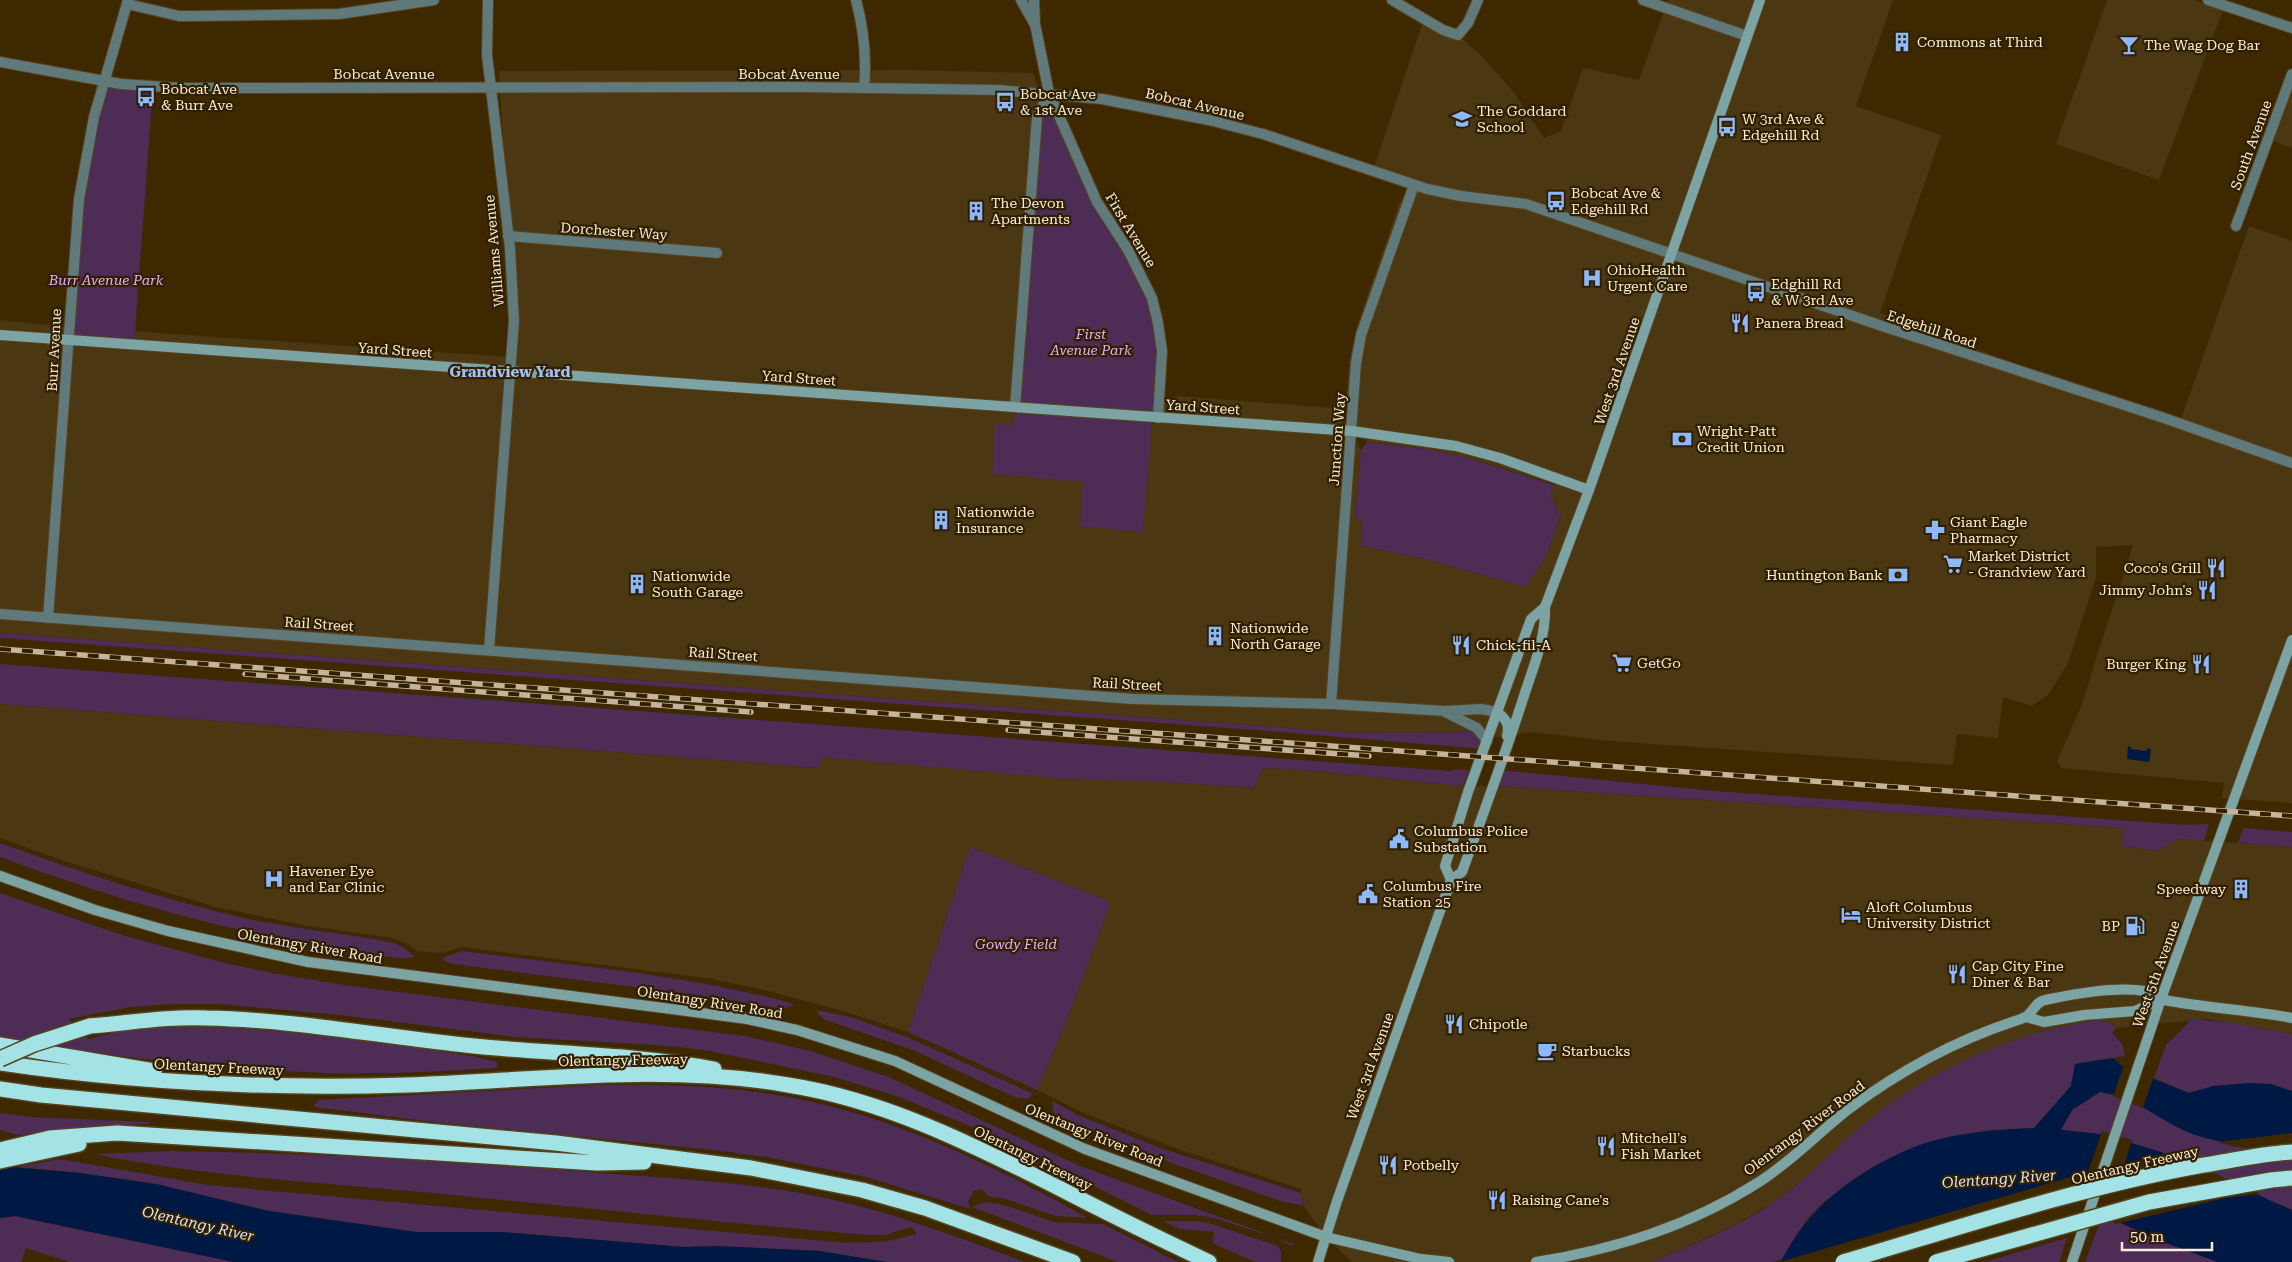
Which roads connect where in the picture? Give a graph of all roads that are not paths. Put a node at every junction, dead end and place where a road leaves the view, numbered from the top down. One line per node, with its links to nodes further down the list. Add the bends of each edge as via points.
1 (434, 0): 11 (street, via 338,14 193,16 179,16)
2 (488, 0): 18 (street, Williams Avenue)
3 (856, 0): 19 (street, via 866,48)
4 (1021, 0): 12 (street, First Avenue)
5 (1034, 0): 12 (street, First Avenue)
6 (1392, 0): 7 (street, via 1443,30 1458,35 1468,23)
7 (1478, 0)
8 (1643, 0): 14 (street)
9 (1760, 0): 14 (street, West 3rd Avenue)
10 (2208, 0): 13 (street)
11 (127, 2): 17 (street, Burr Avenue)
12 (1035, 24): 20 (street, First Avenue)
13 (2292, 28)
14 (1747, 36): 26 (street, West 3rd Avenue)
15 (0, 62): 17 (street, Bobcat Avenue)
16 (2292, 74): 23 (street, South Avenue)
17 (104, 81): 18 (street, Bobcat Avenue, via 153,88); 28 (street, Burr Avenue, via 79,199)
18 (490, 88): 19 (street, Bobcat Avenue); 24 (street, Williams Avenue)
19 (864, 88): 20 (street, Bobcat Avenue)
20 (1049, 93): 21 (street, Bobcat Avenue, via 1102,99 1209,120 1316,151); 30 (street, via 1037,117); 31 (street, First Avenue, via 1097,202 1128,250 1152,298 1162,352)
21 (1414, 185): 22 (street, Bobcat Avenue, via 1461,196 1526,204); 32 (street, Junction Way, via 1361,335)
22 (1564, 216): 26 (street, Edgehill Road)
23 (2236, 226)
24 (508, 236): 25 (street, Dorchester Way); 29 (street, Williams Avenue, via 514,302)
25 (717, 253)
26 (1672, 255): 33 (street, Edgehill Road); 34 (street, West 3rd Avenue)
27 (0, 335): 28 (street, Yard Street)
28 (69, 340): 29 (street, Yard Street); 37 (street, Burr Avenue)
29 (510, 372): 30 (street, Yard Street); 39 (street, Williams Avenue)
30 (1015, 407): 31 (street, Yard Street)
31 (1158, 418): 32 (street, Yard Street)
32 (1352, 431): 34 (street, Yard Street, via 1456,446); 40 (street, Junction Way)
33 (2292, 463)
34 (1589, 490): 35 (street, West 3rd Avenue)
35 (1545, 607): 42 (street, West 3rd Avenue, via 1531,619); 44 (street, West 3rd Avenue, via 1546,624 1534,668)
36 (0, 614): 37 (street, Rail Street)
37 (48, 618): 39 (street, Rail Street)
38 (2292, 640): 47 (street, West 5th Avenue)
39 (489, 650): 40 (street, Rail Street, via 1134,699)
40 (1331, 704): 41 (street, Rail Street)
41 (1445, 711): 42 (street, Rail Street, via 1481,709); 43 (street, Rail Street, via 1477,728)
42 (1497, 712): 43 (street, West 3rd Avenue); 44 (street, via 1507,721 1508,729 1479,810)
43 (1487, 741): 46 (street, West 3rd Avenue, via 1444,866)
44 (1478, 828): 46 (street, West 3rd Avenue, via 1462,872)
45 (0, 876): 61 (street, Olentangy River Road, via 95,910 168,931 308,962 747,1019 797,1030 895,1061 1085,1148)
46 (1452, 880): 61 (street, West 3rd Avenue)
47 (2161, 999): 48 (street, Olentangy River Road, via 2135,1011 2044,1022); 48 (street, Olentangy River Road, via 2147,991 2094,992 2042,1000); 49 (street, Olentangy River Road); 69 (street, West 5th Avenue, bridge)
48 (2026, 1017): 66 (street, Olentangy River Road, via 1949,1046 1910,1068 1848,1109 1760,1181 1707,1212 1624,1244)
49 (2292, 1018)
50 (0, 1045): 53 (highway)
51 (0, 1061): 52 (highway, bridge, via 34,1044 90,1026 204,1017 686,1064); 53 (highway, Olentangy Freeway, via 120,1077)
52 (789, 1084): 53 (highway, Olentangy Freeway, via 672,1075 409,1085); 63 (highway, Olentangy Freeway, via 913,1120 993,1155)
53 (244, 1086)
54 (0, 1089): 58 (highway)
55 (168, 1136): 56 (highway, via 117,1133 50,1138); 58 (highway, via 597,1163); 59 (highway, via 74,1145)
56 (0, 1150)
57 (2292, 1152): 67 (highway, Olentangy Freeway, bridge, via 2143,1176)
58 (696, 1160): 62 (highway, via 862,1190 925,1208)
59 (0, 1161)
60 (2292, 1178): 68 (highway, bridge, via 2149,1202)
61 (1326, 1237): 64 (street, West 3rd Avenue); 65 (street, Olentangy River Road)
62 (1073, 1262)
63 (1209, 1262)
64 (1318, 1262)
65 (1448, 1262)
66 (1536, 1262)
67 (1843, 1262)
68 (1936, 1262)
69 (2072, 1262)

